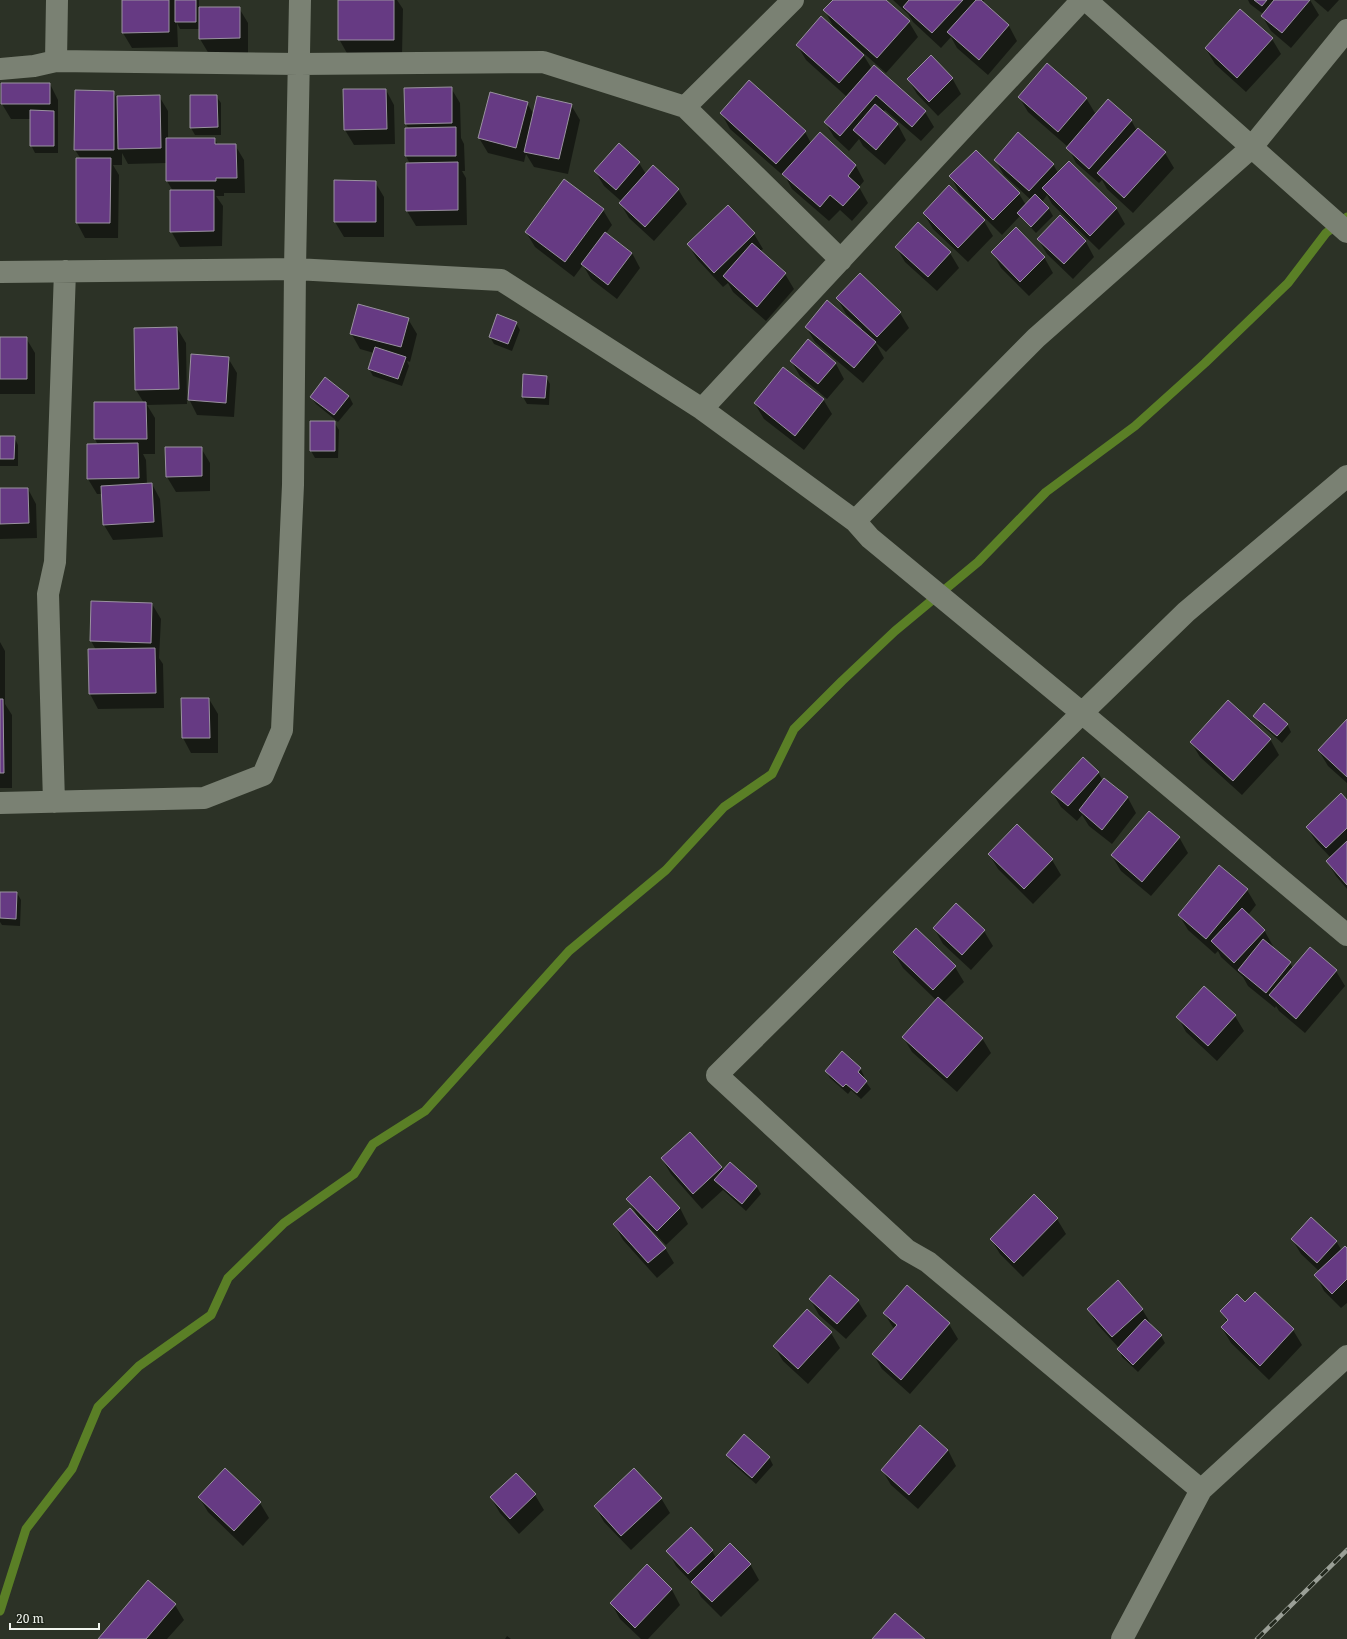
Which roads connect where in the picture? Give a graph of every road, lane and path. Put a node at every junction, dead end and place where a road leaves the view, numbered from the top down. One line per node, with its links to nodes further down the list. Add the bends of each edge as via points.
1 (57, 0): 7 (street)
2 (300, 0): 8 (street)
3 (793, 0): 10 (street)
4 (1082, 0): 13 (street)
5 (1086, 0): 11 (street)
6 (1347, 30): 11 (street)
7 (56, 61): 8 (street); 9 (street)
8 (299, 64): 10 (street, via 543,62); 14 (street)
9 (0, 69)
10 (685, 107): 13 (street)
11 (1251, 148): 12 (street); 19 (street, via 1036,338)
12 (1347, 232)
13 (841, 260): 17 (street)
14 (295, 269): 15 (street); 17 (street, via 501,280); 21 (street, via 292,485 282,730 263,775 204,798)
15 (65, 271): 16 (street); 21 (street, via 55,562 48,594)
16 (0, 272)
17 (702, 408): 19 (street)
18 (1347, 476): 20 (street, via 1186,612)
19 (855, 521): 20 (street, via 870,538)
20 (1082, 713): 23 (street); 25 (street, via 717,1075 907,1250 928,1262)
21 (54, 802): 22 (street)
22 (0, 803)
23 (1347, 934)
24 (1347, 1356): 25 (street)
25 (1201, 1490): 26 (street)
26 (1122, 1639)

